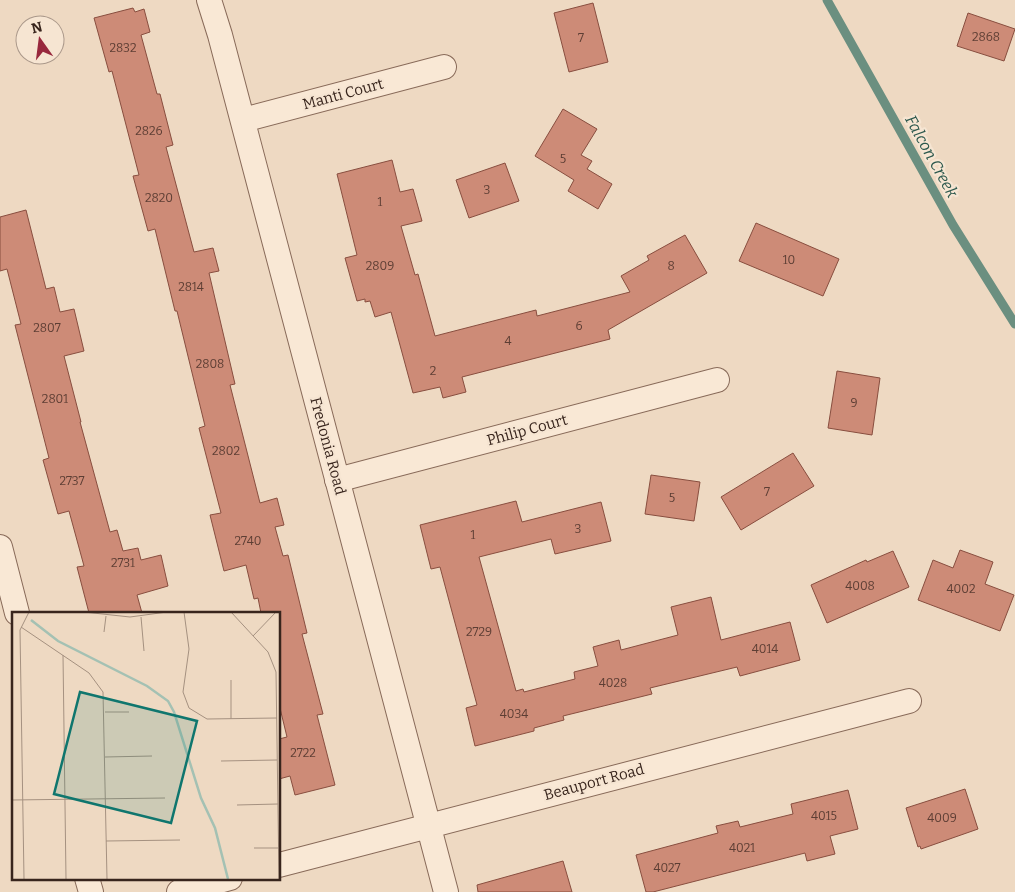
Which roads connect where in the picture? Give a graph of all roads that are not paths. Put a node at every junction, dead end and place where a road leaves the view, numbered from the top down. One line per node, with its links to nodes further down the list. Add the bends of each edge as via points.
1 (209, 0): 3 (street, Fredonia Road)
2 (444, 67): 3 (street, Manti Court)
3 (242, 120): 5 (street, Fredonia Road)
4 (717, 380): 5 (street, Philip Court)
5 (338, 480): 9 (street, Fredonia Road)
6 (0, 547): 7 (street)
7 (17, 612)
8 (909, 701): 9 (street, Beauport Road)
9 (428, 825): 10 (street, Beauport Road); 13 (street, Fredonia Road)
10 (280, 865)
11 (223, 880): 12 (street)
12 (179, 892)
13 (446, 892)

